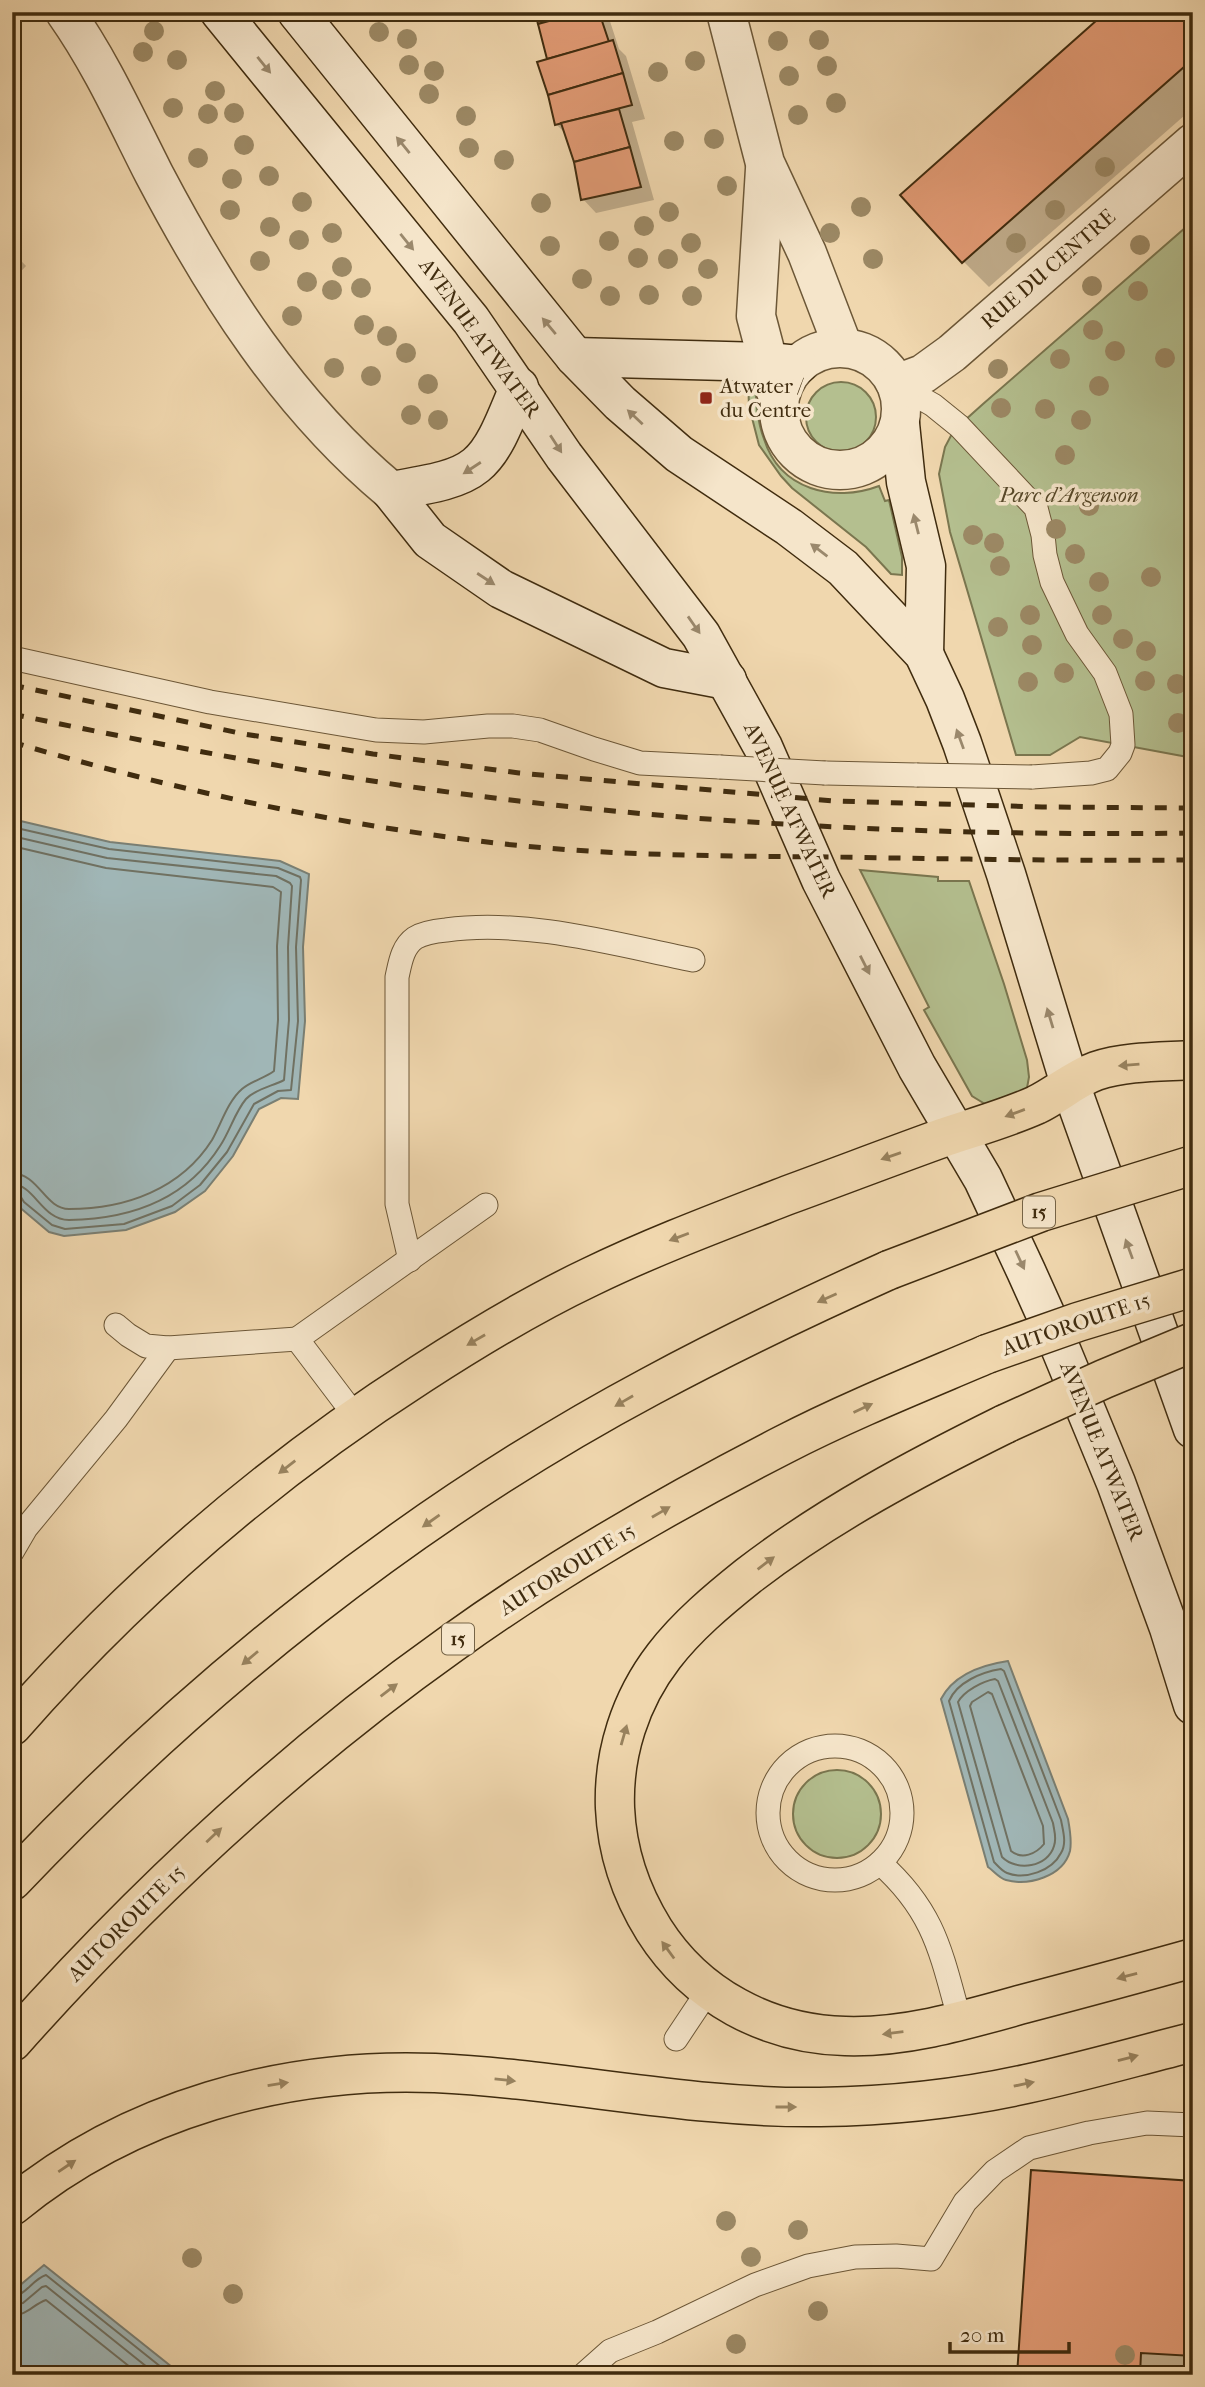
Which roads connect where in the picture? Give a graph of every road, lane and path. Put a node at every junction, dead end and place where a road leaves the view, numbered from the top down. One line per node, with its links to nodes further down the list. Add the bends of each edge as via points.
1 (65, 12): 15 (main road, via 108,81 186,233 248,334 317,422)
2 (220, 12): 13 (main road, AVENUE ATWATER, one-way to 13, via 471,320)
3 (297, 12): 9 (main road, one-way to 3)
4 (726, 12): 6 (main road)
5 (1193, 144): 12 (main road, RUE DU CENTRE, via 951,353 923,374)
6 (765, 163): 7 (main road); 8 (main road, via 807,253)
7 (755, 316): 10 (main road); 11 (main road)
8 (843, 348): 11 (main road); 12 (main road, via 872,358)
9 (575, 358): 10 (main road); 16 (main road, one-way to 9, via 843,568 678,454)
10 (713, 361): 11 (main road)
11 (783, 364): 14 (main road, via 789,377 779,405 780,421 793,447 810,462 831,470 874,460 886,450)
12 (895, 384): 14 (main road, via 902,402); 17 (lane, bridge, via 933,405 958,426 1035,508 1052,582 1077,634 1105,673 1121,714 1123,745 1107,769 1032,777 640,763 540,730 488,726 424,732 376,730 210,702)
13 (519, 387): 15 (main road, one-way to 15, via 500,436 475,469 454,479); 18 (main road, AVENUE ATWATER, one-way to 18, via 564,456 686,614)
14 (900, 424): 16 (main road, one-way to 14, via 926,566 906,482)
15 (391, 491): 18 (main road, one-way to 18, via 430,540 501,589 664,668)
16 (923, 654): 21 (main road, one-way to 16, via 971,769)
17 (12, 658)
18 (727, 680): 22 (main road, AVENUE ATWATER, one-way to 22, via 821,880)
19 (692, 960): 25 (lane, via 521,929 463,928 414,939 404,952 397,977 397,1204)
20 (1193, 1060): 21 (highway, one-way to 21, via 1114,1067)
21 (1070, 1084): 22 (highway, one-way to 22, via 1038,1104); 32 (main road, one-way to 21)
22 (956, 1133): 31 (highway, one-way to 31, via 664,1243 598,1274 460,1349); 34 (main road, AVENUE ATWATER, one-way to 34, via 988,1191 1086,1408 1144,1558)
23 (1193, 1165): 37 (highway, 15, one-way to 37, bridge, via 1041,1212 890,1270 650,1386 545,1447 334,1592 184,1713 94,1796)
24 (486, 1205): 25 (lane)
25 (410, 1260): 28 (lane)
26 (1193, 1287): 42 (highway, AUTOROUTE 15 / 15, one-way to 26, bridge, via 134,1913 233,1818 368,1705 593,1551 784,1445 881,1399 988,1354)
27 (116, 1325): 30 (lane, via 146,1346)
28 (297, 1339): 30 (lane); 31 (lane)
29 (1193, 1342): 39 (highway, one-way to 29, bridge, via 670,1954 636,1896 622,1860 616,1819 616,1777 623,1737 640,1694 663,1657 697,1620 767,1562 858,1502 1005,1424)
30 (168, 1349): 33 (lane, via 26,1528)
31 (356, 1418): 35 (highway, one-way to 35, via 254,1492 170,1563)
32 (1193, 1429)
33 (12, 1552)
34 (1193, 1705)
35 (12, 1726)
36 (880, 1863): 36 (lane, via 895,1842 902,1817 898,1792 886,1770 866,1754 842,1747 817,1749 794,1760 777,1779 769,1803 769,1828 779,1851 797,1869 821,1878 846,1879); 40 (lane, via 902,1883 931,1927)
37 (12, 1881)
38 (1193, 1958): 40 (highway, one-way to 40)
39 (708, 1991): 40 (highway, one-way to 39, via 887,2034 820,2034 772,2023); 41 (lane)
40 (960, 2021)
41 (676, 2039)
42 (12, 2042)
43 (1193, 2042): 45 (highway, one-way to 43, via 75,2160 169,2115 265,2086 316,2077 436,2074 775,2107 871,2105 1015,2086)
44 (1193, 2125): 46 (lane, via 1147,2123 1030,2148 995,2171 965,2202 930,2259 855,2257 808,2266 610,2351)
45 (12, 2206)
46 (583, 2375)

